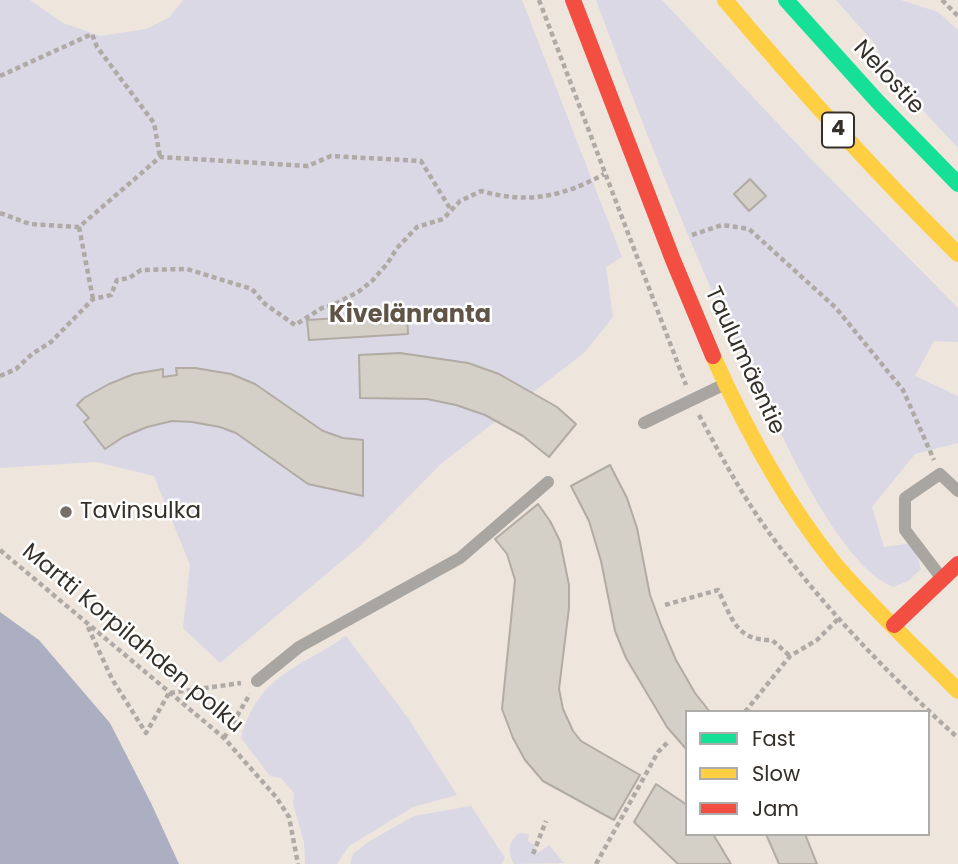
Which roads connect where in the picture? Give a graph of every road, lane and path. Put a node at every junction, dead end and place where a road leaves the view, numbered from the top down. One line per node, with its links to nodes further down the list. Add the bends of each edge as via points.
1 (573, 0): 17 (main road, Taulumäentie)
2 (726, 0): 14 (main road, 4, via 805,95)
3 (786, 0): 9 (main road, Nelostie / 4)
4 (942, 0): 5 (path)
5 (958, 16)
6 (0, 76): 7 (path, via 92,34 153,123)
7 (160, 157): 10 (path, via 308,166 331,156 421,161); 12 (path)
8 (604, 174): 10 (path, via 578,189 534,198 506,198 481,191)
9 (958, 184)
10 (451, 211): 15 (path, via 443,219 417,227 358,292 295,325 252,289 187,269 141,270 117,280 111,295)
11 (0, 213): 12 (path, via 30,224)
12 (79, 227): 15 (path)
13 (749, 229): 19 (path, via 836,308 903,390)
14 (958, 254)
15 (93, 299): 16 (path, via 51,342)
16 (0, 376)
17 (725, 384): 18 (lane); 27 (main road, Taulumäentie, via 783,492 865,599)
18 (644, 423)
19 (940, 474): 21 (lane); 24 (lane, via 905,498 905,530)
20 (548, 482): 29 (lane, via 460,558 299,647)
21 (958, 491)
22 (0, 550): 26 (path, Martti Korpilahden polku)
23 (958, 564): 24 (main road)
24 (942, 579): 27 (main road)
25 (666, 605): 28 (path, via 718,590 735,625 747,636 772,640)
26 (86, 623): 31 (path, Martti Korpilahden polku); 31 (path, via 112,680 146,733)
27 (894, 625): 30 (main road, Taulumäentie)
28 (790, 656): 32 (path); 33 (path, via 817,640 838,619)
29 (257, 681): 31 (path); 35 (path)
30 (958, 691)
31 (169, 693): 35 (path, Martti Korpilahden polku)
32 (747, 710)
33 (930, 710)
34 (930, 710): 36 (path)
35 (224, 738): 40 (path, Martti Korpilahden polku, via 289,817)
36 (958, 738)
37 (668, 742): 41 (path)
38 (546, 821): 39 (path)
39 (533, 854)
40 (298, 864)
41 (596, 864)

